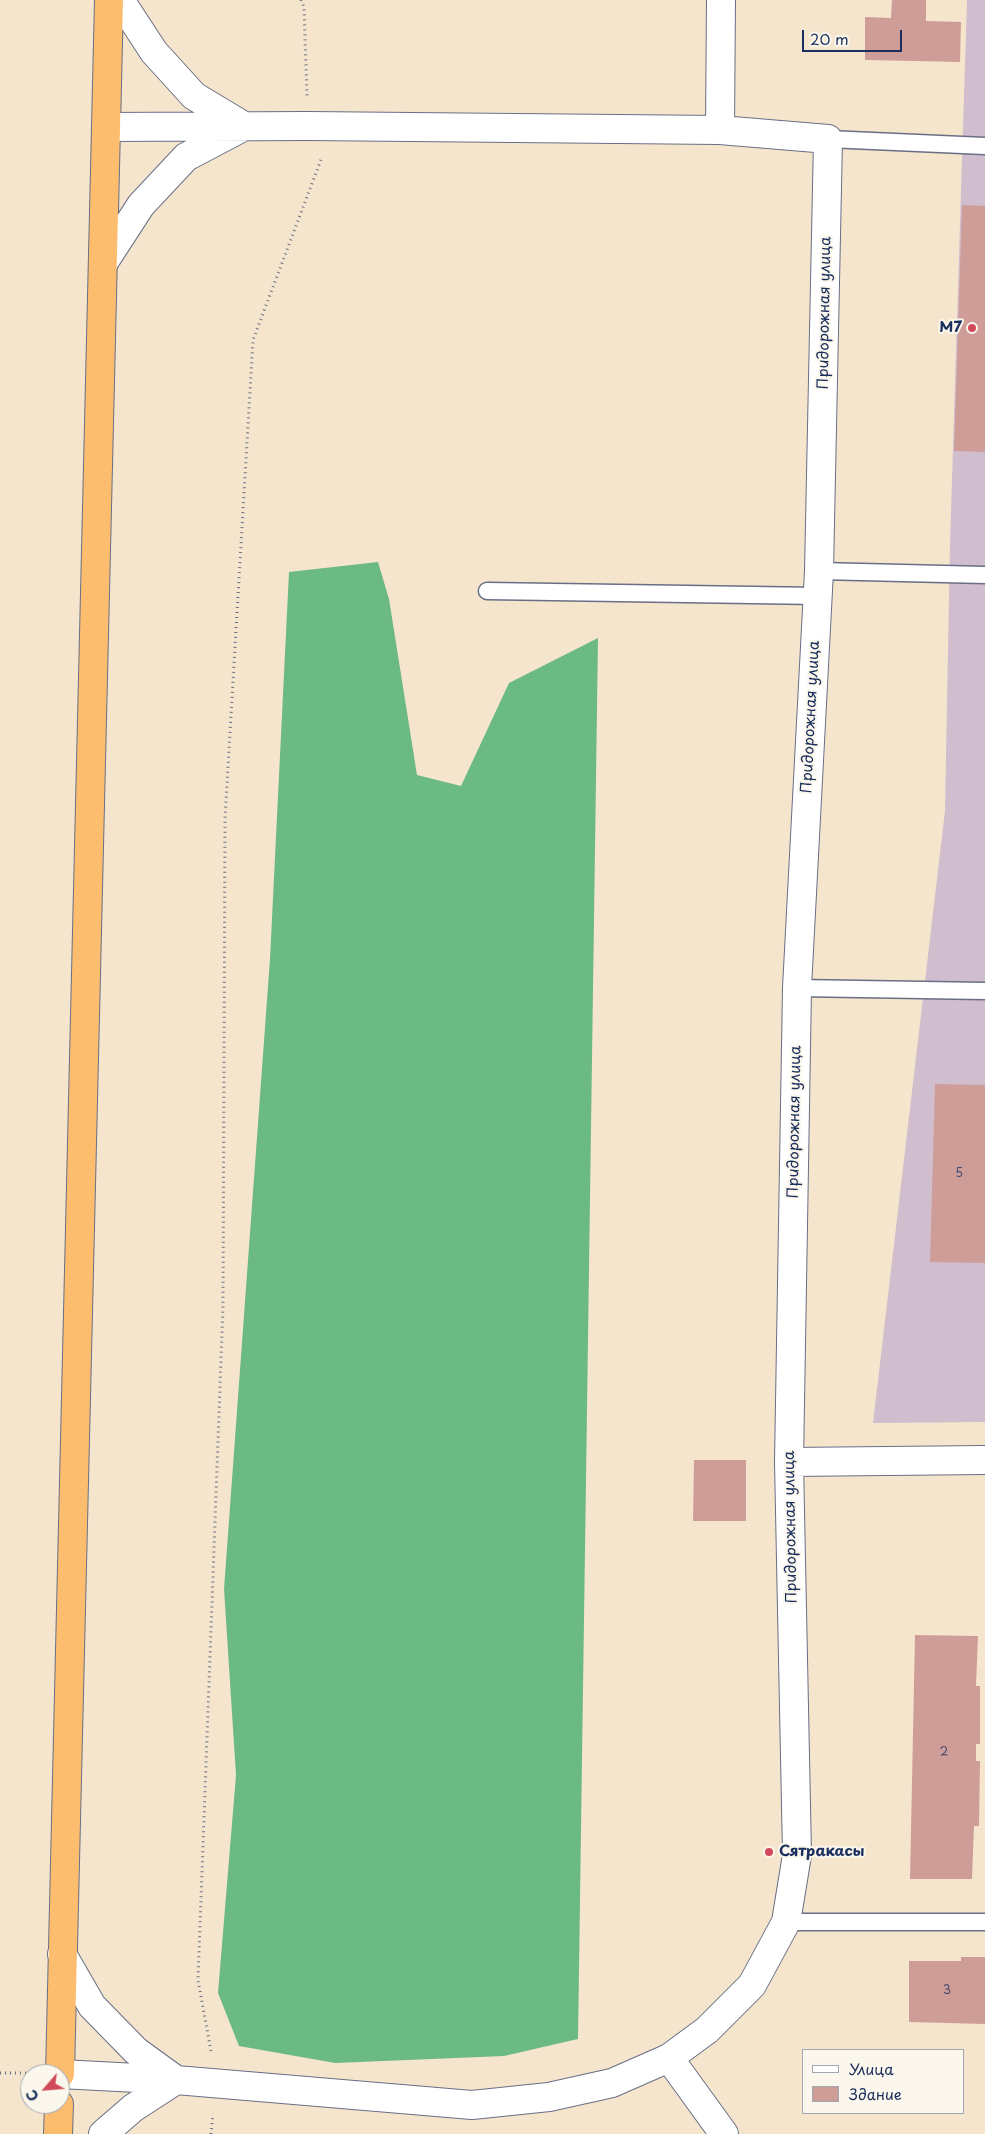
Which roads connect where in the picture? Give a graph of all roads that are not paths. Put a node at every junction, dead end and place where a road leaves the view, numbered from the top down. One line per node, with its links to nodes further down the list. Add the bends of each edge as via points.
1 (109, 0): 5 (highway)
2 (120, 0): 4 (street, via 154,52 194,96)
3 (721, 0): 6 (street)
4 (244, 126): 5 (street); 6 (street); 9 (street, via 186,157 141,204)
5 (106, 127): 9 (highway)
6 (720, 130): 7 (street)
7 (828, 139): 8 (lane); 11 (street, Придорожная улица)
8 (985, 146)
9 (104, 262): 19 (highway)
10 (985, 575): 11 (lane)
11 (818, 584): 12 (lane); 13 (street, Придорожная улица)
12 (488, 591)
13 (797, 988): 14 (lane); 16 (street, Придорожная улица)
14 (985, 992)
15 (985, 1460): 16 (street)
16 (789, 1462): 17 (street, Придорожная улица, via 797,1855)
17 (786, 1922): 18 (lane); 20 (street, Придорожная улица, via 752,1985 707,2030)
18 (985, 1922)
19 (62, 1954): 21 (highway); 23 (street, via 92,2006 136,2051)
20 (669, 2058): 23 (street, Придорожная улица, via 612,2083 549,2097 472,2105); 27 (street)
21 (60, 2064)
22 (70, 2075): 23 (street, Придорожная улица)
23 (176, 2080): 26 (street, via 133,2108)
24 (59, 2114): 25 (highway)
25 (58, 2134)
26 (103, 2134)
27 (724, 2134)

